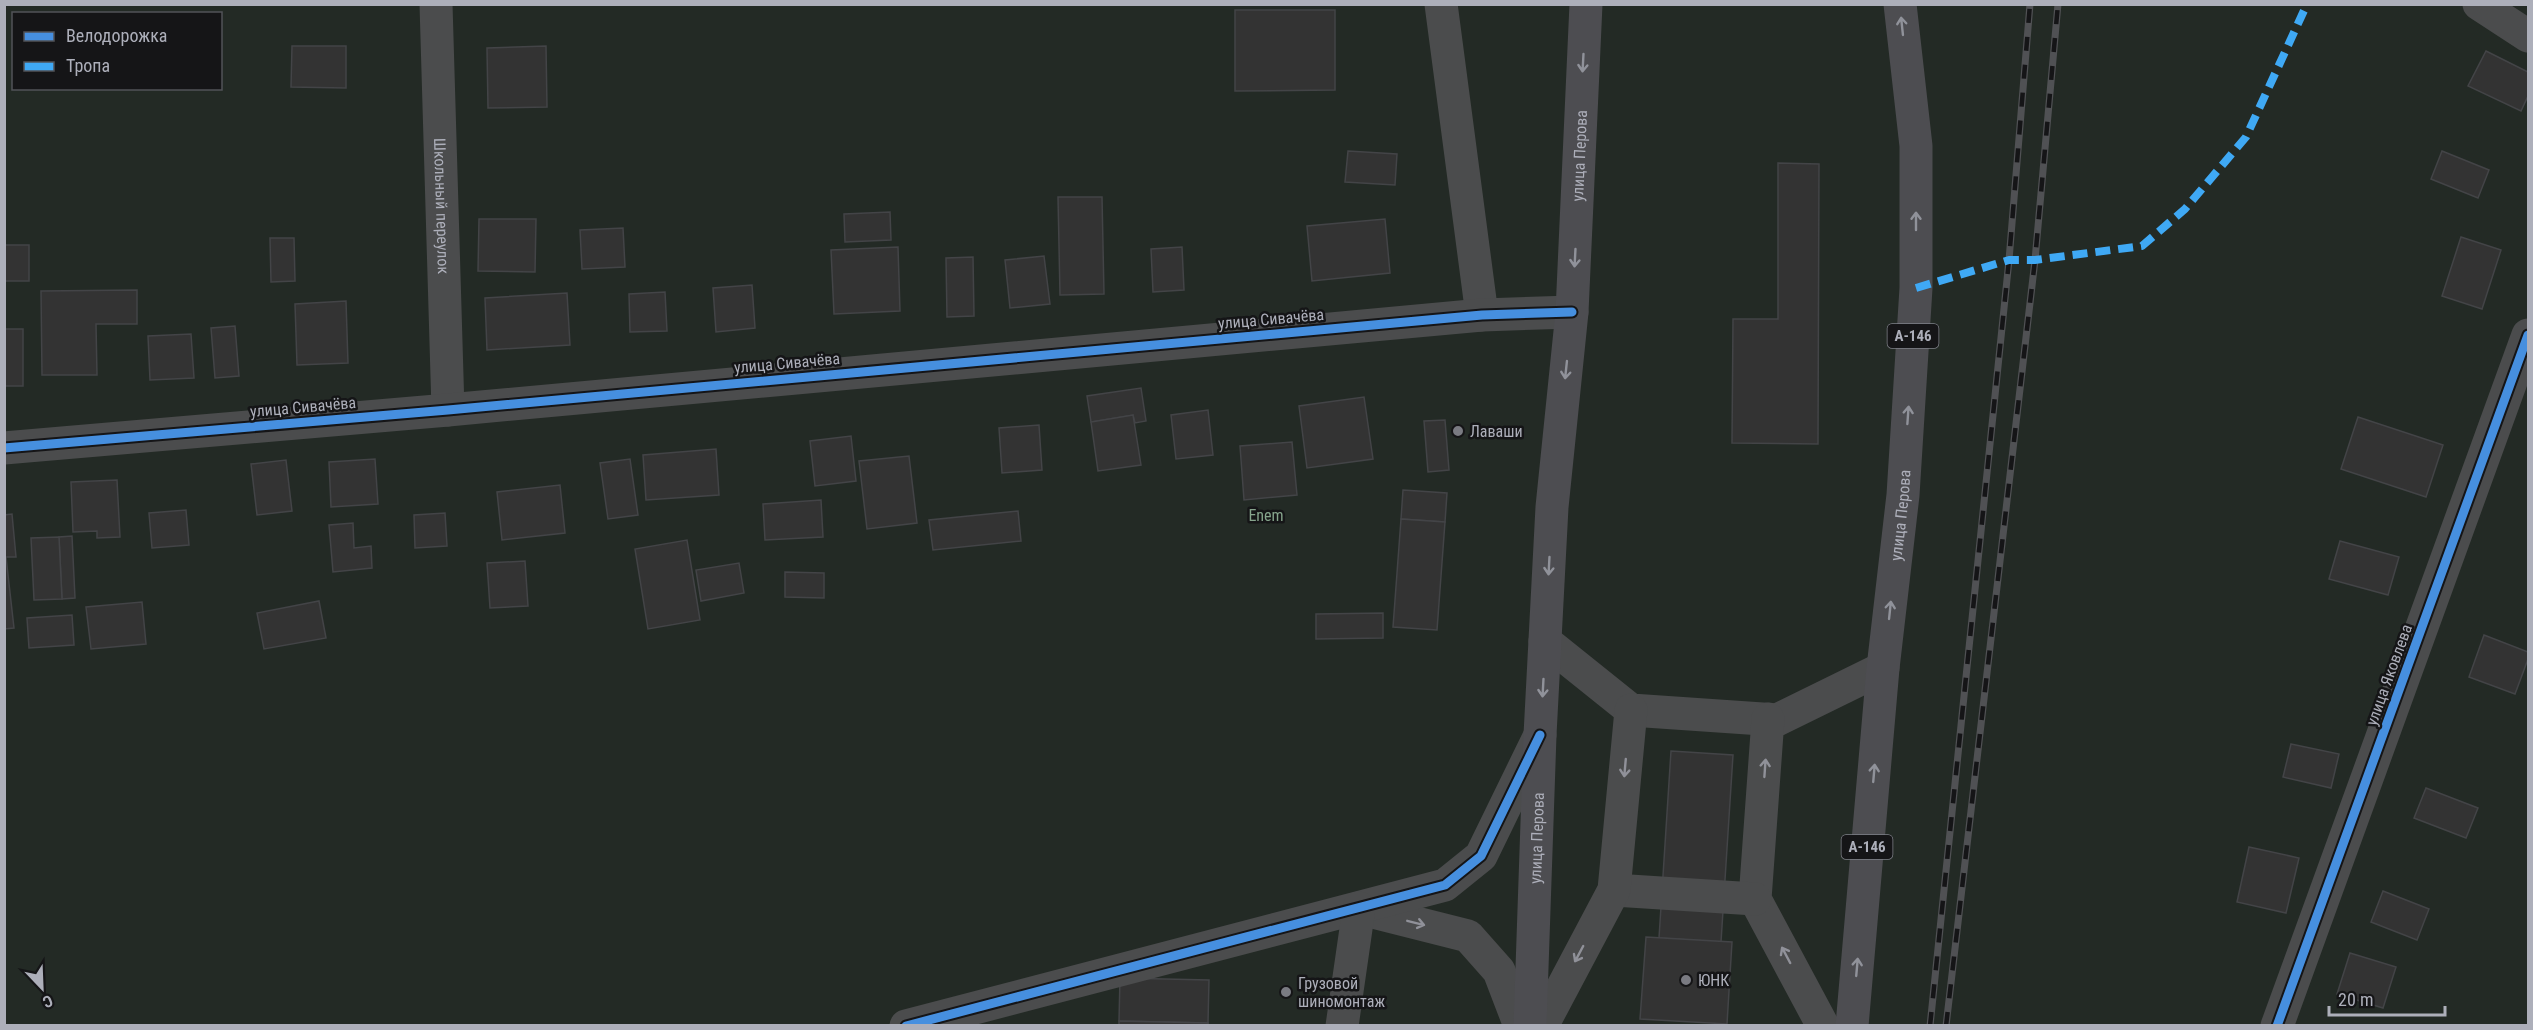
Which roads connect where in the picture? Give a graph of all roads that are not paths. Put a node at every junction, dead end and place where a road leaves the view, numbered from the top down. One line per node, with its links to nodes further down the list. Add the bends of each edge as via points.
1 (436, 4): 10 (street, Школьный переулок)
2 (1441, 4): 8 (street)
3 (1586, 4): 7 (highway, улица Перова, one-way to 7)
4 (1900, 4): 13 (highway, улица Перова / А-146, one-way to 4, via 1903,495 1916,288 1916,146)
5 (2479, 4): 6 (street)
6 (2529, 36)
7 (1572, 312): 8 (street, улица Сивачёва); 12 (highway, улица Перова, one-way to 12, via 1552,507)
8 (1482, 315): 10 (street, улица Сивачёва)
9 (2529, 335): 27 (street, улица Яковлева)
10 (448, 410): 11 (street, улица Сивачёва)
11 (4, 448)
12 (1545, 641): 14 (street); 16 (highway, улица Перова, one-way to 16)
13 (1883, 668): 15 (street, via 1777,720); 26 (highway, улица Перова / А-146, one-way to 13)
14 (1630, 710): 15 (street); 17 (street, one-way to 17)
15 (1768, 719): 18 (street, one-way to 15)
16 (1540, 735): 19 (street, via 1481,856 1445,885); 23 (highway, улица Перова)
17 (1614, 890): 18 (street); 24 (street, one-way to 24)
18 (1755, 899): 25 (street, one-way to 18)
19 (1359, 908): 20 (street); 21 (street); 22 (street, one-way to 22, via 1468,936 1499,971)
20 (906, 1026)
21 (1342, 1026)
22 (1520, 1026)
23 (1530, 1026)
24 (1542, 1026)
25 (1823, 1026)
26 (1851, 1026)
27 (2277, 1026)

